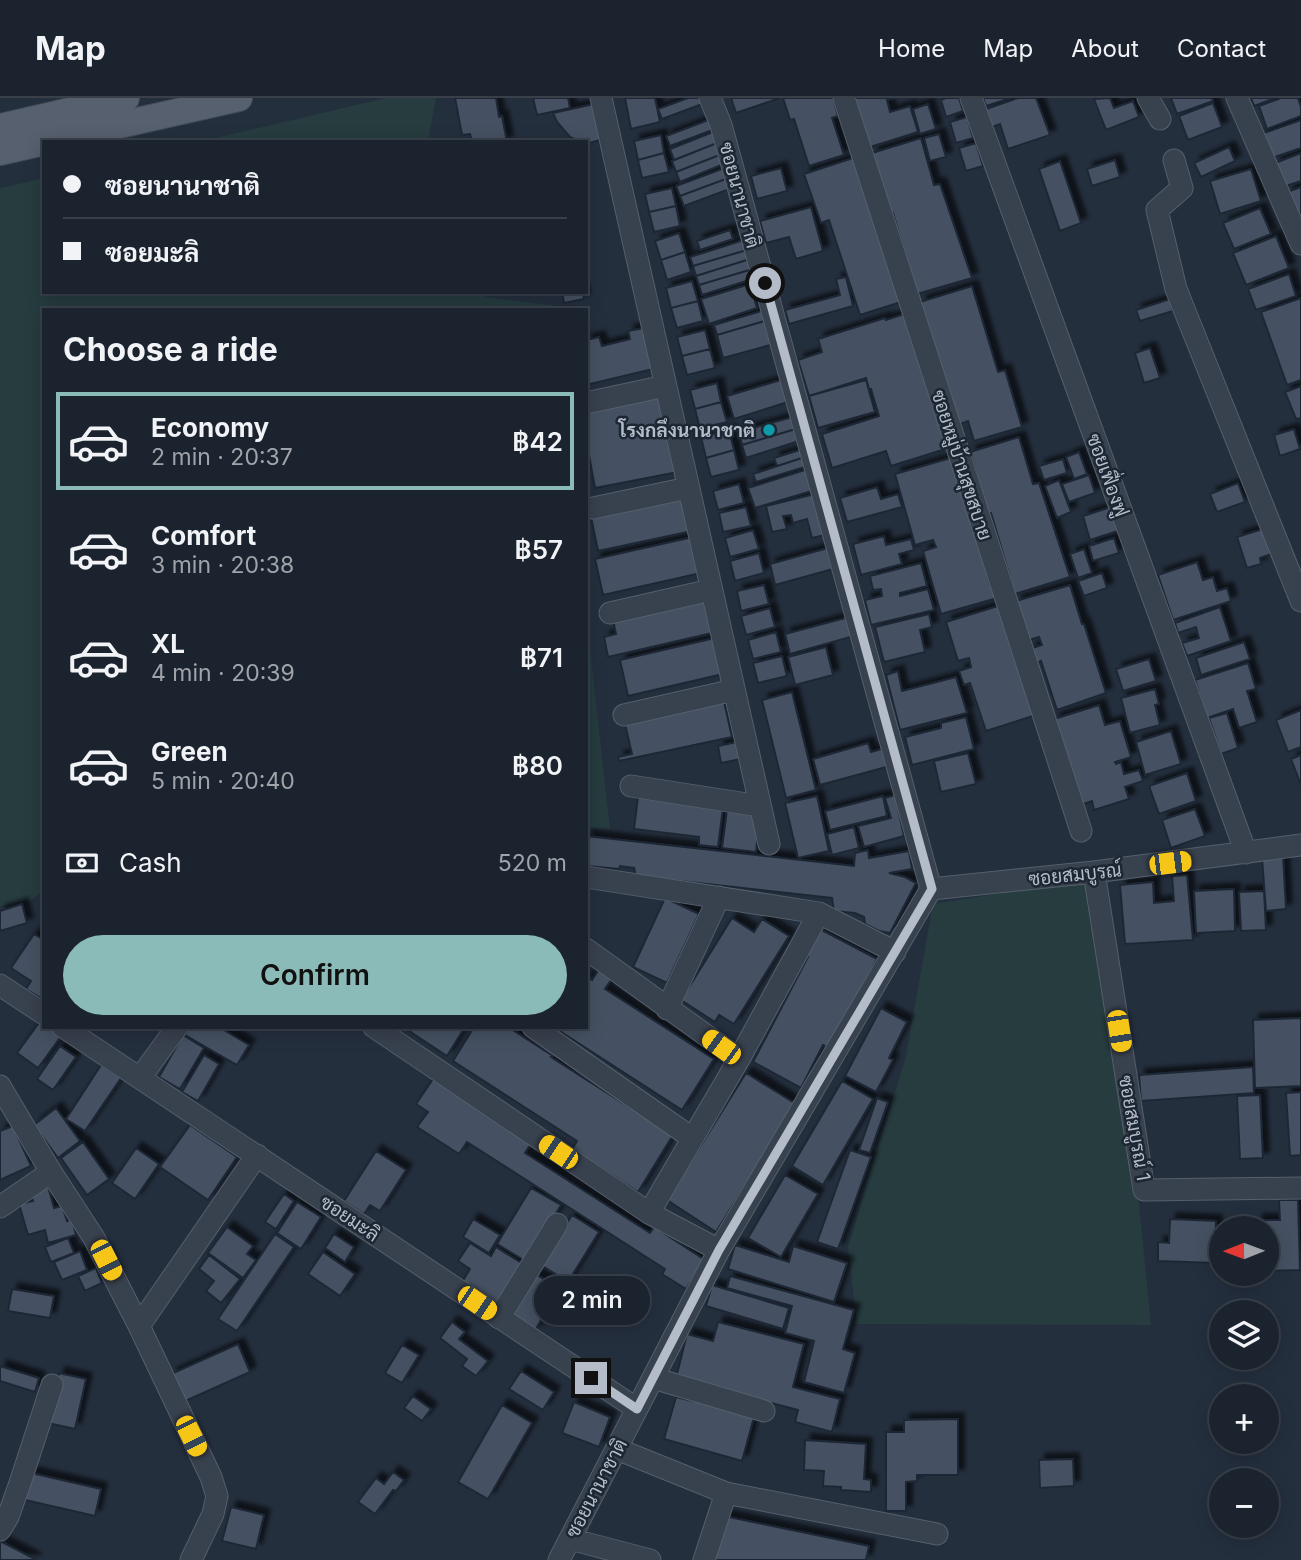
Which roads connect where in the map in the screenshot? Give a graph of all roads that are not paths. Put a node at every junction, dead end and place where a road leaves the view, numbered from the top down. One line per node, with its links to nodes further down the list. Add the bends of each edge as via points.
1 (126, 98): 9 (main road)
2 (239, 98): 12 (main road)
3 (601, 98): 17 (street)
4 (710, 98): 34 (street, ซอยนานาชาติ)
5 (844, 98): 28 (street, ซอยหมู่บ้านสุขสบาย)
6 (971, 98): 31 (street, ซอยเฟื่องฟู)
7 (1148, 98): 10 (street)
8 (1237, 98): 16 (street)
9 (84, 103): 11 (main road)
10 (1160, 119)
11 (0, 127)
12 (53, 140)
13 (42, 142): 14 (main road)
14 (0, 152)
15 (1174, 160): 22 (street, via 1182,188 1157,210 1176,289)
16 (1301, 244)
17 (665, 386): 18 (street); 19 (street)
18 (588, 403)
19 (688, 488): 20 (street); 21 (street)
20 (593, 508)
21 (711, 590): 23 (street); 24 (street)
22 (1301, 601)
23 (610, 613)
24 (734, 690): 25 (street); 27 (street)
25 (624, 715)
26 (631, 786): 27 (street)
27 (760, 806): 29 (street)
28 (1081, 831)
29 (769, 844)
30 (1301, 845): 31 (street, ซอยสมบูรณ์)
31 (1245, 853): 32 (street, ซอยสมบูรณ์)
32 (1094, 872): 34 (street, ซอยสมบูรณ์); 52 (street, ซอยสมบูรณ์ 1, via 1144,1189)
33 (588, 877): 35 (street)
34 (932, 889): 38 (street, ซอยนานาชาติ)
35 (719, 897): 36 (street); 40 (street)
36 (819, 913): 38 (street); 46 (street)
37 (588, 950): 40 (street)
38 (895, 951): 56 (street, ซอยนานาชาติ)
39 (0, 985): 41 (street)
40 (667, 1009): 46 (street)
41 (42, 1013)
42 (66, 1029): 47 (street, ซอยมะลิ)
43 (176, 1029): 47 (street)
44 (377, 1029): 54 (street)
45 (536, 1029): 49 (street)
46 (739, 1059): 49 (street)
47 (140, 1078): 50 (street, ซอยมะลิ)
48 (0, 1086): 51 (street)
49 (692, 1138): 54 (street)
50 (257, 1155): 57 (street, ซอยมะลิ); 58 (street)
51 (51, 1172): 53 (street); 58 (street, via 94,1238)
52 (1301, 1188)
53 (0, 1207)
54 (649, 1213): 56 (street)
55 (557, 1224): 57 (street)
56 (719, 1250): 59 (street, ซอยนานาชาติ)
57 (499, 1318): 61 (street, ซอยมะลิ)
58 (139, 1326): 68 (street, via 217,1496 214,1514)
59 (653, 1378): 61 (street, ซอยนานาชาติ); 62 (street)
60 (52, 1385): 65 (street)
61 (637, 1409): 63 (street, ซอยนานาชาติ)
62 (764, 1411)
63 (617, 1449): 64 (street); 67 (street, ซอยนานาชาติ)
64 (726, 1493): 66 (street); 71 (street)
65 (0, 1530)
66 (937, 1534)
67 (570, 1539): 69 (street, ซอยนานาชาติ); 70 (street)
68 (191, 1560)
69 (559, 1560)
70 (650, 1560)
71 (704, 1560)

